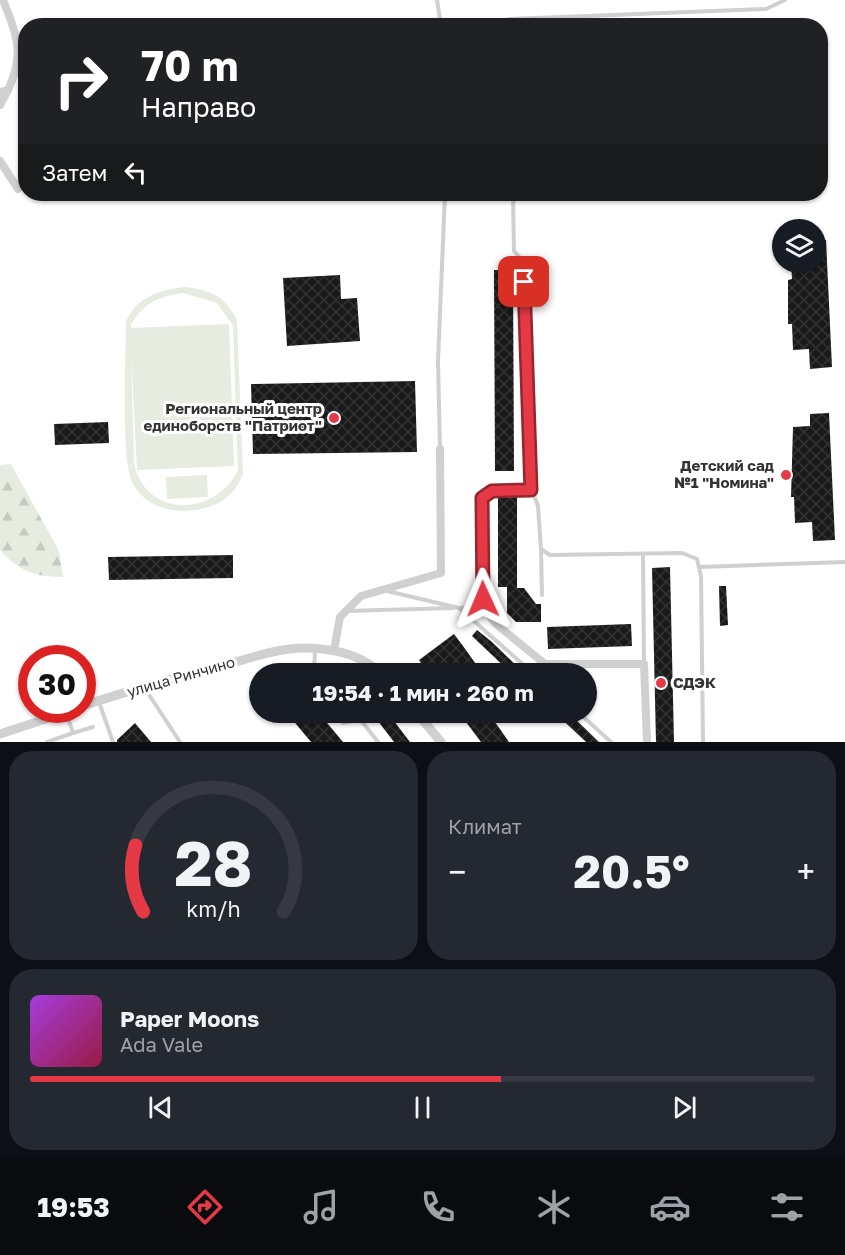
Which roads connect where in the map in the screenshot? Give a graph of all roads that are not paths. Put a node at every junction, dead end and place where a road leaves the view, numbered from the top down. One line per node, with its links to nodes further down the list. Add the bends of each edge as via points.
1 (3, 0): 6 (street, via 18,46 17,69)
2 (437, 0): 4 (lane)
3 (785, 0): 5 (lane, via 765,9)
4 (440, 18)
5 (536, 18)
6 (4, 91): 7 (street)
7 (0, 105)
8 (0, 161): 9 (street)
9 (18, 189)
10 (445, 201): 12 (lane, via 438,361)
11 (513, 201): 13 (lane, via 514,251 523,261)
12 (440, 449): 18 (street, via 441,573)
13 (531, 490): 14 (lane, via 538,506); 20 (street, via 492,491 482,498)
14 (541, 549): 15 (lane, via 550,555); 19 (lane)
15 (643, 554): 17 (lane, via 692,555); 28 (lane)
16 (845, 562): 17 (lane)
17 (700, 567): 47 (lane)
18 (380, 590): 21 (lane); 22 (street, via 361,596)
19 (542, 595)
20 (483, 607): 21 (lane); 28 (street, via 496,624 545,664)
21 (459, 608): 22 (lane); 27 (lane)
22 (345, 611): 24 (street, via 340,617)
23 (315, 648): 24 (street, улица Ринчино); 25 (lane); 29 (street, улица Ринчино, via 276,651)
24 (334, 650): 26 (street, улица Ринчино)
25 (314, 663)
26 (364, 663)
27 (522, 663)
28 (644, 664): 46 (street)
29 (144, 687): 30 (street, улица Ринчино); 42 (lane)
30 (99, 701): 31 (street, улица Ринчино); 41 (lane)
31 (96, 702)
32 (33, 723): 39 (street)
33 (72, 723): 38 (lane)
34 (363, 723): 43 (lane)
35 (425, 723): 44 (street)
36 (590, 723): 45 (lane)
37 (93, 728): 38 (lane)
38 (73, 733): 40 (lane)
39 (0, 734)
40 (47, 742)
41 (113, 742)
42 (180, 742)
43 (378, 742)
44 (441, 742)
45 (612, 742)
46 (647, 742)
47 (703, 742)

